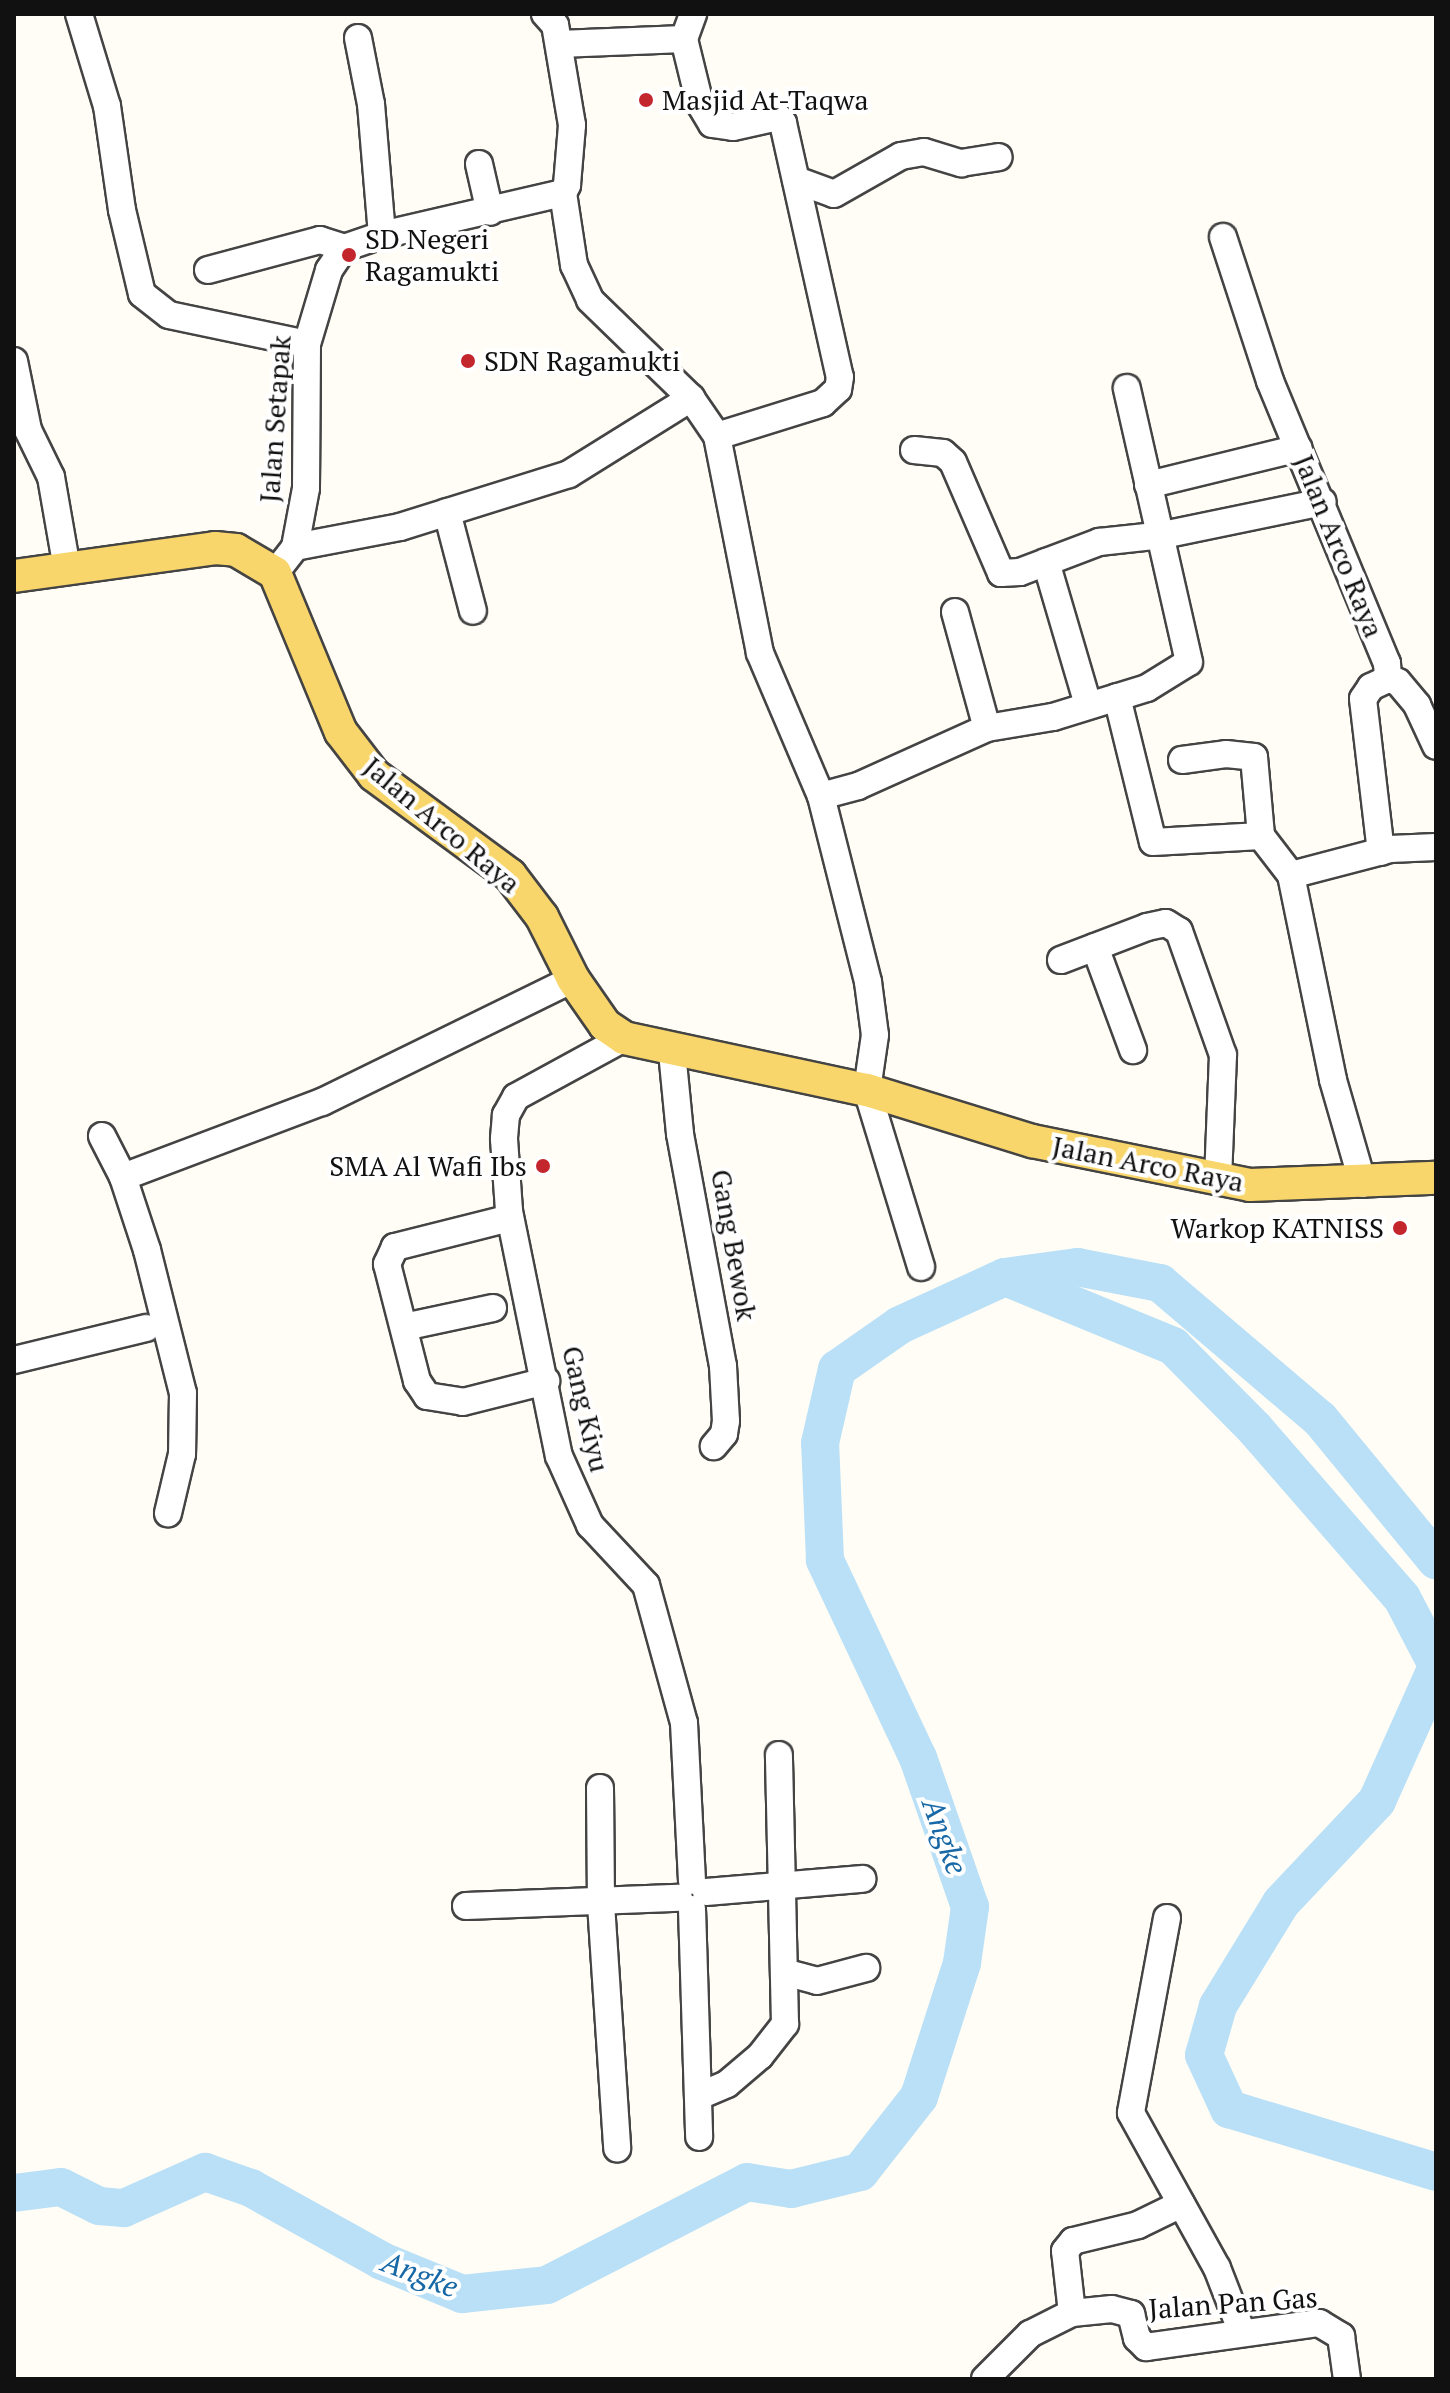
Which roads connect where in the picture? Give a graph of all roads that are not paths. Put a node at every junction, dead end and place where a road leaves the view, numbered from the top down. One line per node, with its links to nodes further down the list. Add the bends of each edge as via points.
1 (79, 14): 16 (street, via 107,106 122,210 142,294 169,315)
2 (545, 14): 6 (street, via 555,25)
3 (693, 14): 5 (street)
4 (358, 38): 12 (street, via 371,104)
5 (684, 39): 6 (street); 9 (street, via 712,124 733,127 778,117)
6 (559, 44): 10 (street, via 573,146)
7 (999, 157): 9 (street, via 961,163 924,152 901,156 834,194)
8 (479, 164): 11 (street)
9 (796, 180): 20 (street, via 838,389 823,403)
10 (563, 193): 11 (street); 19 (street, via 574,265 590,300)
11 (490, 212): 12 (street)
12 (382, 235): 14 (street)
13 (1223, 237): 21 (street, Jalan Arco Raya, via 1270,381)
14 (344, 248): 15 (street, via 320,240); 16 (street, Jalan Setapak, via 326,277)
15 (208, 270)
16 (307, 344): 27 (street, Jalan Setapak, via 306,488)
17 (14, 361): 29 (street, via 28,430 51,477)
18 (1127, 388): 23 (street)
19 (691, 398): 20 (street); 25 (street, via 569,474)
20 (717, 436): 40 (street, via 760,653)
21 (1299, 448): 23 (street); 24 (street, Jalan Arco Raya)
22 (914, 450): 28 (street, via 943,453 953,462 1001,573)
23 (1148, 485): 26 (street)
24 (1323, 502): 26 (street); 34 (street, Jalan Arco Raya, via 1387,663)
25 (447, 512): 27 (street); 32 (street)
26 (1163, 535): 28 (street, via 1099,542); 35 (street, via 1189,662 1162,682)
27 (295, 547): 30 (street, Jalan Setapak)
28 (1046, 562): 36 (street)
29 (67, 569): 30 (main road, via 215,548 245,553); 31 (main road)
30 (275, 573): 47 (main road, Jalan Arco Raya, via 341,732 374,775 510,875 542,917)
31 (14, 576)
32 (473, 611)
33 (955, 612): 37 (street)
34 (1388, 679): 38 (street, via 1398,682 1417,705); 43 (street, via 1371,687 1363,699)
35 (1117, 697): 36 (street); 41 (street, via 1153,842)
36 (1088, 705): 37 (street)
37 (987, 728): 40 (street, via 858,786)
38 (1436, 746)
39 (1182, 760): 41 (street, via 1226,754 1254,757 1260,770)
40 (821, 796): 51 (street, via 874,1013)
41 (1261, 836): 44 (street)
42 (1436, 847): 43 (street)
43 (1381, 852): 44 (street)
44 (1291, 875): 56 (street, via 1333,1080)
45 (1095, 947): 46 (street); 49 (street); 55 (street, via 1166,923 1179,931 1223,1055)
46 (1061, 960)
47 (573, 979): 48 (main road, Jalan Arco Raya, via 605,1025); 53 (street, via 322,1102)
48 (624, 1038): 50 (main road, Jalan Arco Raya); 57 (street, Gang Kiyu, via 516,1097 506,1115 504,1139)
49 (1133, 1050)
50 (672, 1052): 51 (main road, Jalan Arco Raya); 64 (street, Gang Bewok, via 680,1134 723,1366 726,1421)
51 (867, 1090): 55 (main road, Jalan Arco Raya, via 1032,1141); 58 (street)
52 (102, 1136): 53 (street)
53 (123, 1177): 65 (street, via 183,1393 182,1454)
54 (1436, 1178): 56 (main road, Jalan Arco Raya)
55 (1218, 1179): 56 (main road, Jalan Arco Raya, via 1250,1185)
56 (1363, 1184)
57 (510, 1218): 60 (street, via 395,1247 387,1264); 63 (street, Gang Kiyu)
58 (921, 1267)
59 (493, 1308): 60 (street)
60 (404, 1327): 63 (street, via 417,1381 427,1396 440,1402 463,1402)
61 (146, 1328): 62 (street)
62 (14, 1360)
63 (546, 1381): 70 (street, Gang Kiyu, via 570,1487 590,1525 646,1585 684,1723 690,1764)
64 (714, 1446)
65 (168, 1513)
66 (779, 1755): 69 (street)
67 (600, 1788): 71 (street)
68 (862, 1879): 69 (street)
69 (782, 1886): 70 (street); 75 (street)
70 (692, 1895): 71 (street); 78 (street, Gang Kiyu)
71 (601, 1904): 72 (street); 80 (street)
72 (466, 1906)
73 (1167, 1918): 81 (street, via 1131,2113)
74 (866, 1968): 76 (street)
75 (784, 1972): 76 (street); 77 (street)
76 (817, 1981): 77 (street)
77 (785, 2024): 78 (street, via 760,2056 727,2084)
78 (699, 2096): 79 (street, Gang Kiyu)
79 (699, 2137)
80 (617, 2148)
81 (1181, 2204): 82 (street, via 1138,2225 1073,2241 1065,2251); 83 (street, via 1217,2268)
82 (1072, 2313): 83 (street, Jalan Pan Gas, via 1125,2311 1146,2347); 84 (street, Jalan Pan Gas, via 1030,2334)
83 (1241, 2330): 85 (street, Jalan Pan Gas, via 1319,2323 1332,2328 1341,2336)
84 (985, 2379)
85 (1347, 2379)

